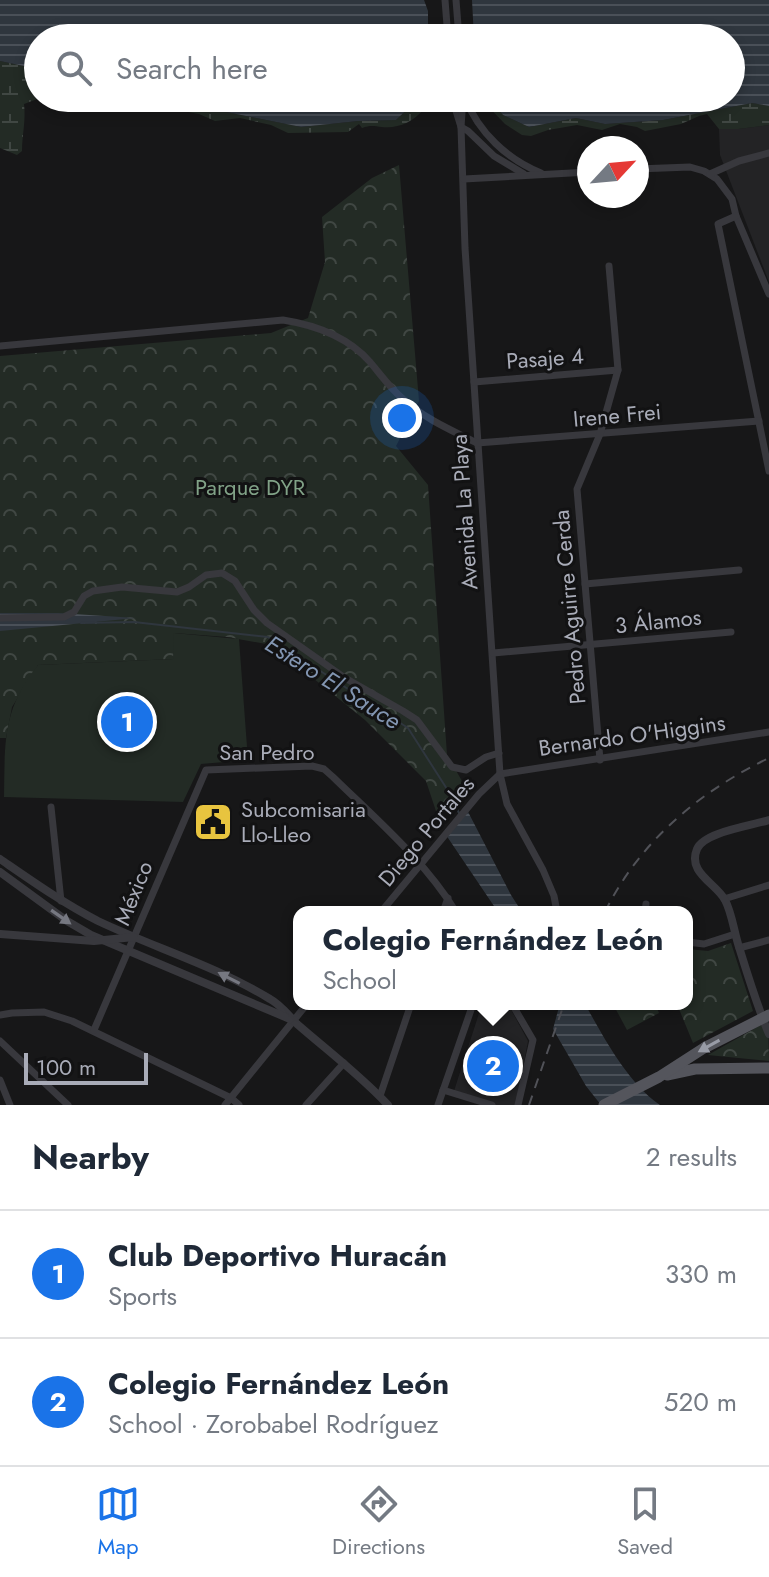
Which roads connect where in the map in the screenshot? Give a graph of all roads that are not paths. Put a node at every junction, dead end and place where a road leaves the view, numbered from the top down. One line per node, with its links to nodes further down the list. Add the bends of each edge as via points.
1 (445, 0): 3 (street)
2 (456, 0): 4 (street)
3 (447, 24)
4 (458, 24)
5 (456, 112): 8 (street)
6 (463, 112): 8 (street, Avenida La Playa)
7 (472, 112): 13 (street, via 495,143)
8 (461, 127): 14 (street); 15 (street, Avenida La Playa)
9 (769, 153): 12 (street)
10 (649, 168): 12 (street, via 683,166)
11 (577, 173): 13 (street)
12 (710, 174): 16 (street, via 728,192)
13 (547, 175): 14 (street)
14 (527, 176): 15 (street)
15 (464, 179): 21 (street, Avenida La Playa)
16 (736, 216): 18 (street); 22 (street, via 718,224)
17 (609, 266): 20 (street, Pedro Aguirre Cerda)
18 (769, 294)
19 (0, 346): 24 (street, via 295,322 351,346 412,407)
20 (618, 370): 21 (street, Pasaje 4); 23 (street, Pedro Aguirre Cerda)
21 (474, 382): 24 (street, Avenida La Playa)
22 (759, 421): 23 (street, Irene Frei); 25 (street)
23 (600, 434): 24 (street, Irene Frei); 27 (street, Pedro Aguirre Cerda, via 577,489)
24 (477, 443): 31 (street, Avenida La Playa)
25 (769, 471)
26 (739, 570): 27 (street)
27 (585, 584): 30 (street, Pedro Aguirre Cerda)
28 (0, 618): 33 (street, via 64,617 93,591 122,587 177,592 206,575 222,573 235,581 267,623 417,720 452,767 471,769)
29 (731, 632): 30 (street, 3 Álamos)
30 (590, 645): 31 (street, 3 Álamos); 34 (street, Pedro Aguirre Cerda)
31 (493, 653): 33 (street, Avenida La Playa)
32 (769, 732): 34 (street, Bernardo O'Higgins)
33 (499, 753): 36 (street, Avenida La Playa)
34 (600, 760): 36 (street, Bernardo O'Higgins)
35 (206, 770): 40 (street, San Pedro, via 306,765 324,769); 52 (street, México)
36 (500, 774): 40 (street, Diego Portales); 49 (street, Avenida La Playa, via 507,804)
37 (51, 807): 45 (street)
38 (769, 820): 44 (street, via 700,843 700,873)
39 (0, 859): 45 (street)
40 (420, 864): 43 (street, San Pedro); 46 (street, Diego Portales)
41 (0, 872): 54 (street, one-way to 54)
42 (769, 885): 44 (street)
43 (448, 898): 47 (street); 48 (street, San Pedro)
44 (724, 899): 51 (street)
45 (61, 901): 52 (street)
46 (386, 906)
47 (445, 906)
48 (453, 906)
49 (556, 906)
50 (0, 934): 54 (street)
51 (735, 934): 55 (street); 56 (street)
52 (135, 936): 54 (street); 57 (street, México); 64 (street, one-way to 52, via 271,999)
53 (769, 940): 56 (street)
54 (103, 941): 57 (street)
55 (693, 943)
56 (739, 948): 63 (street)
57 (129, 950): 64 (street); 65 (street, México)
58 (302, 1010): 64 (street)
59 (409, 1010): 73 (street)
60 (471, 1010): 72 (street)
61 (516, 1010): 82 (street, via 533,1040)
62 (0, 1015): 65 (street, via 44,1012)
63 (765, 1016): 66 (street); 70 (main road, one-way to 70)
64 (293, 1021): 68 (street); 74 (street)
65 (94, 1030): 74 (street)
66 (769, 1034)
67 (0, 1041): 76 (street)
68 (344, 1063): 73 (street); 78 (street)
69 (769, 1068): 70 (main road, via 695,1069)
70 (659, 1077): 83 (main road)
71 (0, 1080): 75 (street)
72 (443, 1090): 80 (street); 81 (street)
73 (380, 1096): 79 (street)
74 (228, 1101): 77 (street)
75 (10, 1105)
76 (68, 1105)
77 (239, 1105)
78 (306, 1105)
79 (388, 1105)
80 (438, 1105)
81 (492, 1105)
82 (518, 1105)
83 (604, 1105)

